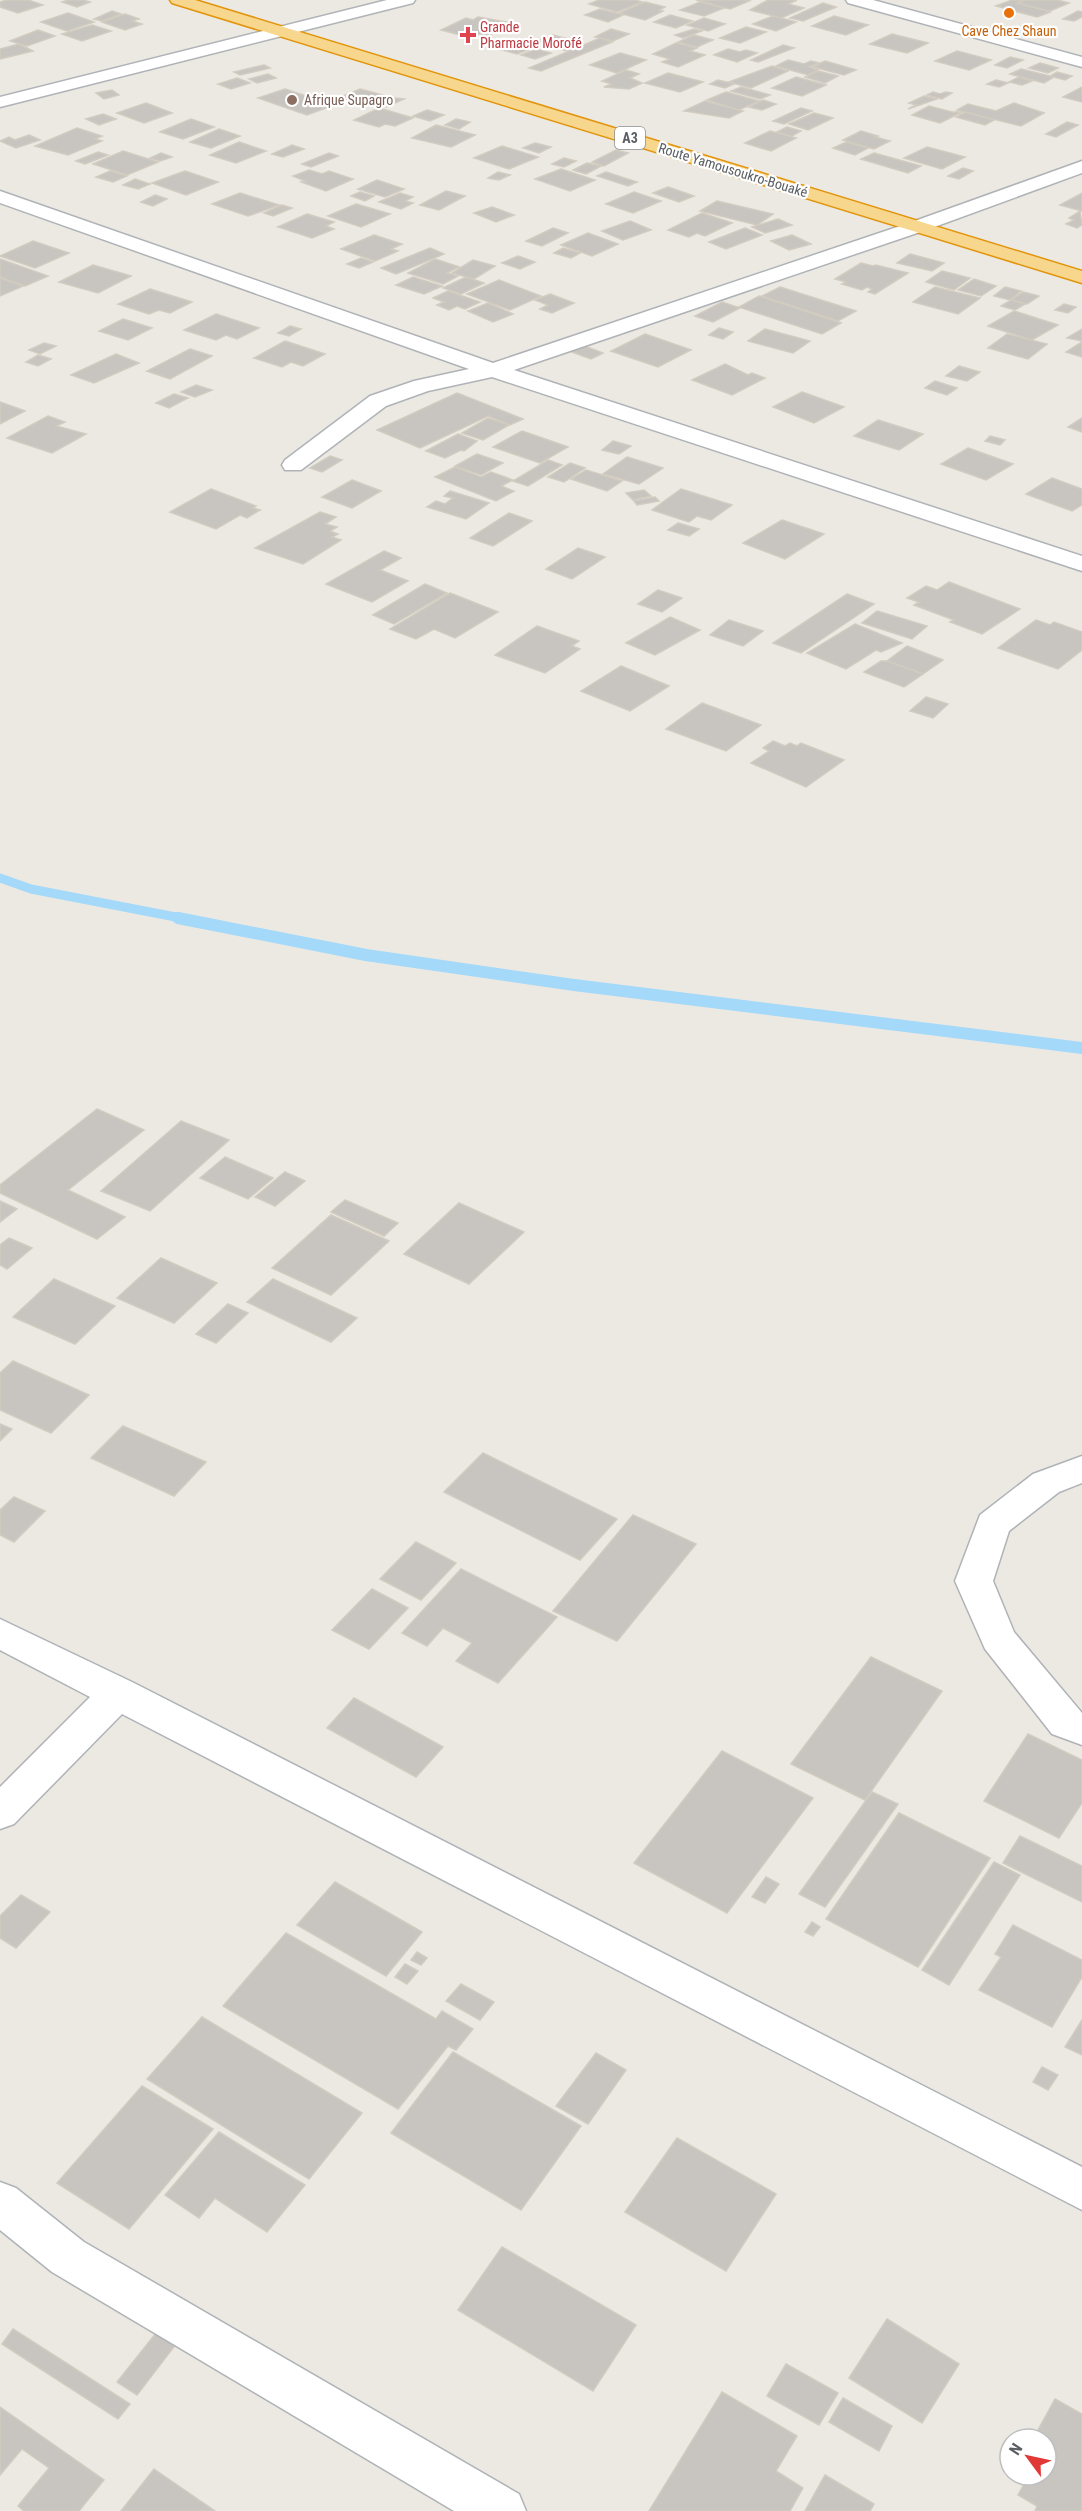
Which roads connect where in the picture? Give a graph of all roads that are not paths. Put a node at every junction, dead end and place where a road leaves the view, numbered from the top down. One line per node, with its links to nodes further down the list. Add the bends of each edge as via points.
1 (178, 0): 4 (highway, Route Yamousoukro-Bouaké / A3)
2 (407, 0): 4 (street)
3 (854, 0): 5 (street)
4 (282, 32): 6 (street); 9 (highway, Route Yamousoukro-Bouaké / A3)
5 (1082, 62)
6 (0, 102)
7 (1082, 167): 9 (street)
8 (0, 197): 11 (street)
9 (919, 226): 10 (highway, Route Yamousoukro-Bouaké / A3); 11 (street)
10 (1082, 277)
11 (493, 370): 12 (street, via 422,386 378,401); 13 (street)
12 (293, 465)
13 (1082, 564)
14 (1082, 1469): 17 (street, via 1046,1483 993,1524 974,1581 998,1639 1066,1723)
15 (0, 1633): 16 (street)
16 (118, 1693): 18 (street); 19 (street)
17 (1082, 1730)
18 (0, 1814)
19 (1082, 2190)
20 (0, 2203): 21 (street, via 68,2257)
21 (501, 2511)

